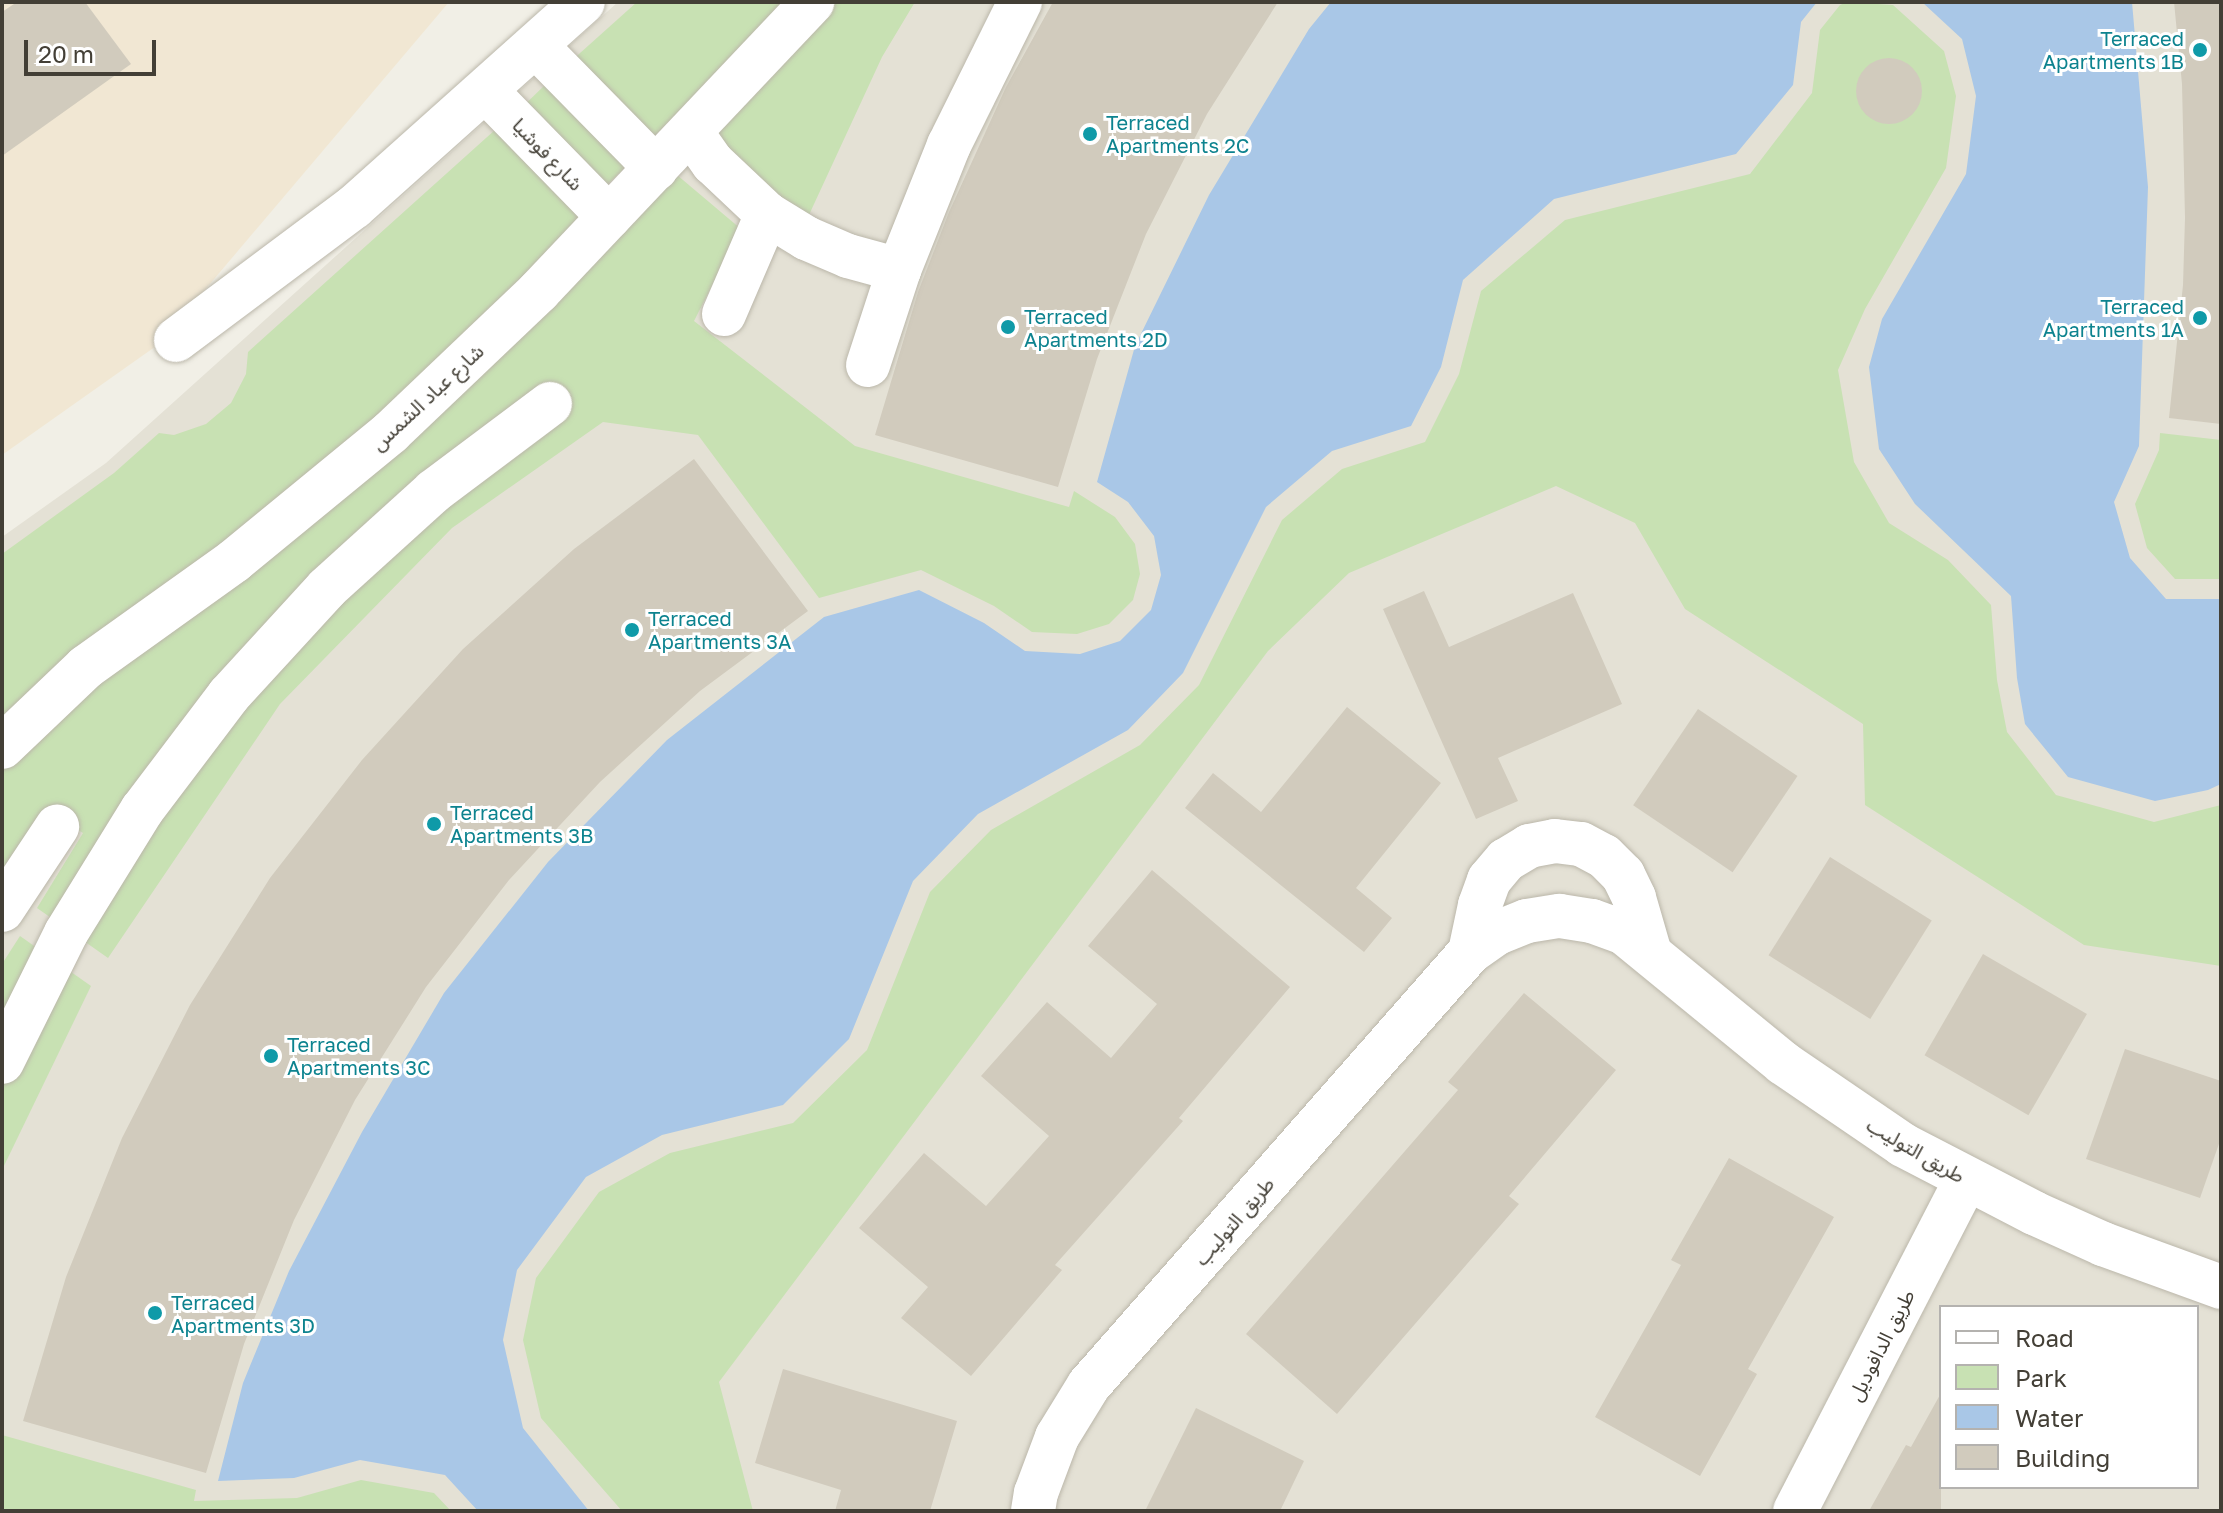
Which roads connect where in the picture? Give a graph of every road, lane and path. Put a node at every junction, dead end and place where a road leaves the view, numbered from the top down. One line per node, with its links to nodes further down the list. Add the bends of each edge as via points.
1 (583, 2): 4 (street)
2 (812, 2): 6 (street, شارع عباد الشمس)
3 (1020, 2): 10 (street, via 949,145)
4 (537, 47): 5 (street); 7 (street)
5 (486, 91): 9 (street, شارع فوشيا); 12 (street, via 354,207)
6 (691, 132): 7 (street, شارع عباد الشمس); 8 (street, via 713,163)
7 (656, 168): 9 (street, شارع عباد الشمس)
8 (767, 214): 10 (street, via 848,256); 11 (street)
9 (609, 217): 15 (street, شارع عباد الشمس, via 380,442 234,561 86,667)
10 (899, 270): 13 (street)
11 (724, 314)
12 (176, 340)
13 (868, 365)
14 (550, 404): 18 (street, via 434,491 327,588 239,684 142,810)
15 (2, 747)
16 (57, 827): 17 (street)
17 (5, 898): 18 (street)
18 (66, 933): 21 (street)
19 (1649, 950): 20 (street, طريق التوليب, via 1623,932 1560,916 1497,933); 20 (street, طريق التوليب, via 1623,875 1592,850 1555,841 1529,846 1506,860 1489,880); 22 (street, طريق التوليب, via 1842,1106)
20 (1470, 952): 24 (street, طريق التوليب, via 1089,1385 1057,1437)
21 (2, 1062)
22 (1966, 1180): 23 (street, طريق التوليب, via 2103,1244); 25 (street, طريق الدافوديل)
23 (2221, 1287)
24 (1033, 1511)
25 (1795, 1511)

